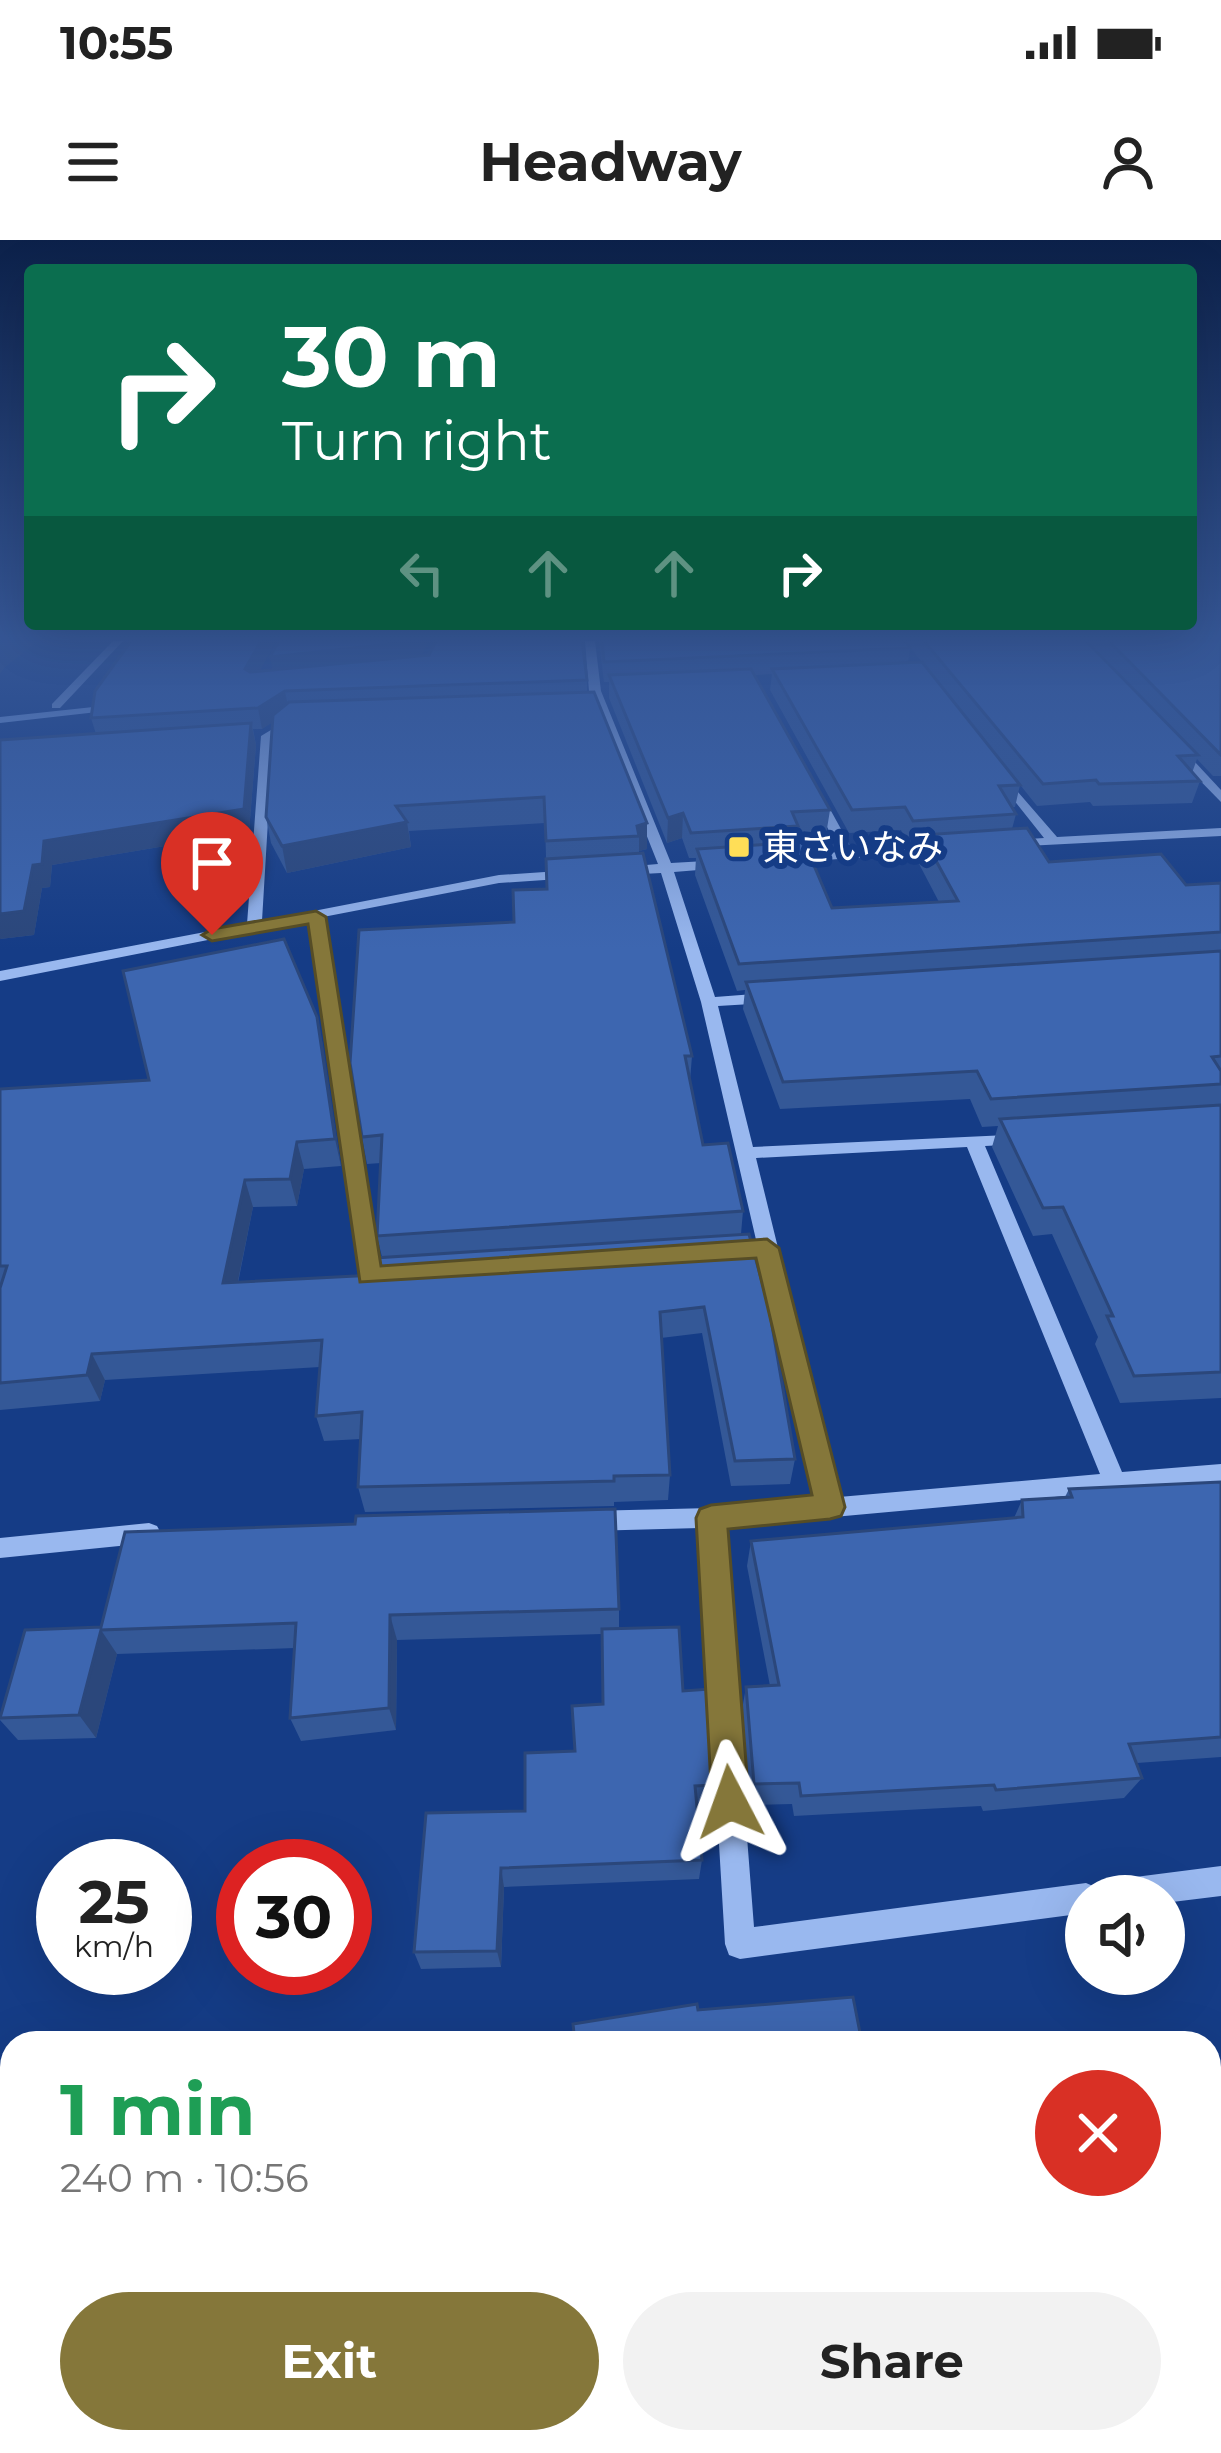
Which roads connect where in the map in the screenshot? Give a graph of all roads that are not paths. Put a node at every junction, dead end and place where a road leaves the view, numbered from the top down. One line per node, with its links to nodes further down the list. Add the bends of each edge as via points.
1 (266, 744): 16 (street)
2 (616, 744): 14 (street)
3 (1172, 746): 6 (street)
4 (994, 767): 8 (street)
5 (807, 779): 11 (street)
6 (1221, 798)
7 (1221, 832): 8 (street)
8 (1053, 841): 9 (street)
9 (985, 846)
10 (962, 847): 11 (street)
11 (849, 855): 12 (street)
12 (758, 862)
13 (735, 863): 14 (street)
14 (666, 868): 15 (street, via 499,879); 19 (street)
15 (316, 917): 16 (street); 23 (street, via 370,1276)
16 (254, 926): 17 (street)
17 (0, 976)
18 (778, 997): 19 (street)
19 (709, 1002): 22 (street)
20 (1041, 1136): 21 (street)
21 (974, 1142): 22 (street); 25 (street)
22 (745, 1154): 26 (street, via 755,1249)
23 (416, 1272)
24 (1221, 1473): 25 (street)
25 (1114, 1481): 26 (street)
26 (830, 1507): 27 (street)
27 (711, 1518): 28 (street); 33 (street, via 740,1944)
28 (567, 1522)
29 (184, 1532): 30 (street)
30 (0, 1548)
31 (1221, 1881): 32 (street)
32 (1185, 1886)
33 (1065, 1901)

